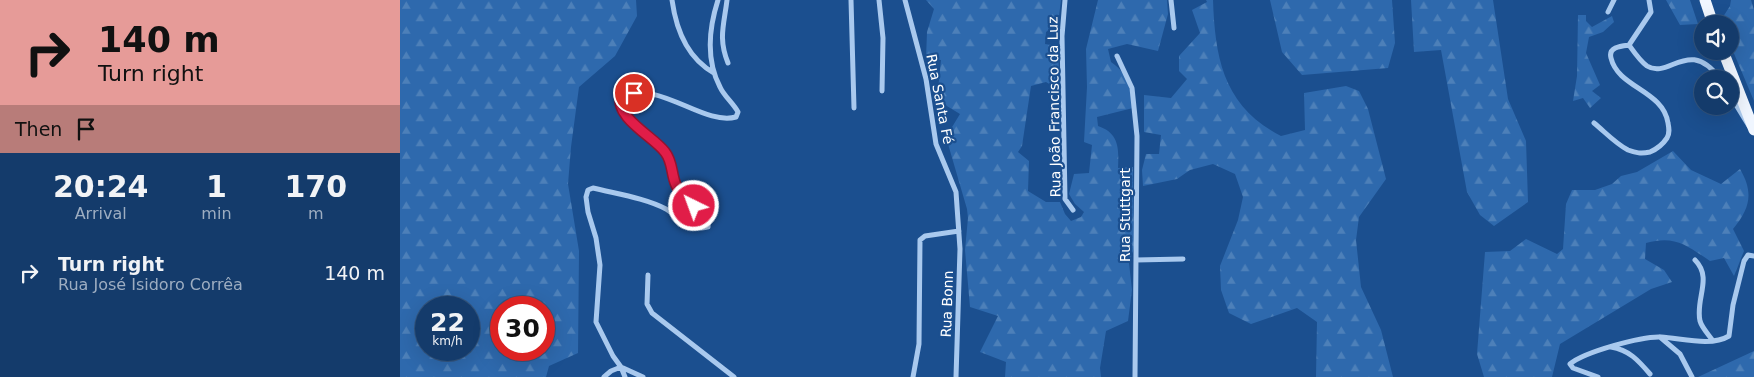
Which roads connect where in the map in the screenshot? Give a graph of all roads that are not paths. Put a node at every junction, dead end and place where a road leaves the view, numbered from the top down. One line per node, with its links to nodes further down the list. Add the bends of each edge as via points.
1 (672, 0): 20 (street, via 679,32 692,54)
2 (718, 0): 20 (street, via 711,22 710,50)
3 (727, 0): 18 (street, via 721,38)
4 (851, 0): 22 (street)
5 (879, 0): 21 (street)
6 (905, 0): 27 (street, Rua Santa Fé, via 926,79 936,144 956,192)
7 (1065, 0): 26 (street, Rua João Francisco da Luz, via 1062,36 1064,199)
8 (1171, 0): 14 (street)
9 (1614, 0): 12 (street)
10 (1649, 0): 15 (street, via 1651,12)
11 (1705, 0): 13 (main road)
12 (1608, 12)
13 (1710, 15)
14 (1174, 28)
15 (1629, 45): 19 (street, via 1647,66 1655,68 1694,59 1706,63); 24 (street, via 1613,49 1611,61 1624,78 1660,103 1669,134 1664,144 1637,154)
16 (1117, 56): 30 (street, Rua Stuttgart, via 1132,88 1137,136)
17 (1727, 60): 25 (main road)
18 (728, 63)
19 (1712, 70)
20 (714, 74): 36 (street, via 735,106 736,117 714,117 666,98 627,94 619,100 620,108 632,122 665,152 672,165 676,186 707,219 708,227 692,227 658,205 594,188 588,190 588,212 600,265 596,322)
21 (882, 91)
22 (854, 108)
23 (1739, 112): 25 (street, via 1746,125)
24 (1594, 123)
25 (1754, 129)
26 (1073, 210)
27 (959, 232): 42 (street, via 925,236 920,240 919,344); 43 (street, Rua Bonn)
28 (1754, 256): 34 (street, via 1748,256 1744,261 1733,306 1730,336)
29 (1183, 259): 30 (street)
30 (1136, 260): 44 (street, Rua Stuttgart)
31 (1695, 260): 34 (street, via 1704,274 1700,321)
32 (648, 275): 41 (street, via 647,304 652,313)
33 (1659, 336): 34 (street); 35 (street); 46 (street, via 1680,354)
34 (1713, 341)
35 (1609, 347): 37 (street, via 1629,353); 45 (street, via 1569,366)
36 (621, 367): 38 (street); 39 (street); 40 (street)
37 (1650, 374)
38 (604, 377)
39 (625, 377)
40 (642, 377)
41 (734, 377)
42 (913, 377)
43 (956, 377)
44 (1135, 377)
45 (1598, 377)
46 (1692, 377)

